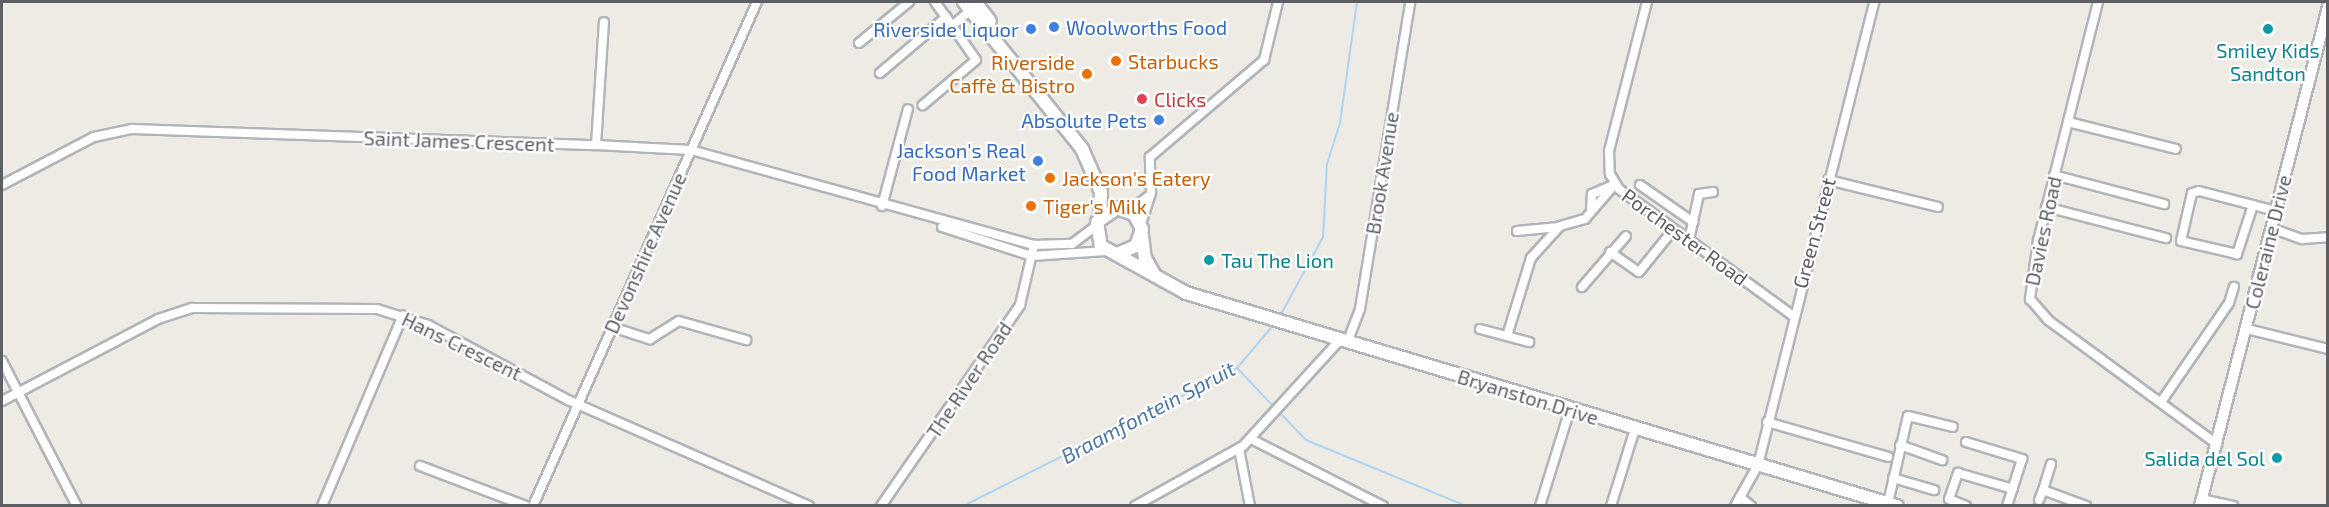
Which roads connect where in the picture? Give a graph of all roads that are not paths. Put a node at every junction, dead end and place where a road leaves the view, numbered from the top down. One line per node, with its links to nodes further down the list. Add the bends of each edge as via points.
1 (757, 2): 21 (street, Devonshire Avenue)
2 (909, 2): 14 (street)
3 (935, 2): 11 (street)
4 (1278, 2): 28 (street, via 1269,51 1258,67 1150,156)
5 (1410, 2): 63 (street, Brook Avenue, via 1360,309)
6 (1647, 2): 24 (street, Porchester Road, via 1609,151)
7 (1874, 2): 23 (street, Green Street)
8 (2098, 2): 18 (street, Davies Road)
9 (974, 4): 13 (street); 34 (main road, via 1084,142 1111,196); 38 (main road, via 1082,149 1101,192)
10 (2328, 7): 35 (street, Coleraine Drive)
11 (946, 17): 13 (street); 15 (street)
12 (604, 22): 19 (street)
13 (953, 25): 16 (street, via 976,60)
14 (859, 43)
15 (880, 73)
16 (923, 105)
17 (908, 109): 31 (street)
18 (2068, 122): 20 (street); 22 (street, Davies Road)
19 (596, 145): 21 (street, Saint James Crescent); 25 (street, Saint James Crescent, via 132,129 94,137)
20 (2176, 149)
21 (691, 150): 31 (street, Saint James Crescent); 58 (street, Devonshire Avenue)
22 (2054, 175): 29 (street); 33 (street, Davies Road)
23 (1828, 180): 32 (street); 57 (street, Green Street)
24 (1615, 184): 36 (street); 36 (street, via 1592,194); 43 (street, Porchester Road)
25 (2, 185)
26 (1640, 185): 39 (street)
27 (1713, 192): 39 (street, via 1699,194)
28 (1151, 193): 34 (street); 42 (street)
29 (2164, 204)
30 (2253, 205): 30 (street, via 2192,193 2181,241 2237,254); 35 (street)
31 (882, 206): 37 (street, Saint James Crescent)
32 (1938, 207)
33 (2046, 207): 47 (street); 69 (street, Davies Road, via 2029,289 2033,305)
34 (1127, 210): 38 (main road); 42 (main road)
35 (2276, 211): 41 (street, Coleraine Drive)
36 (1592, 212): 40 (street, via 1585,219)
37 (919, 216): 49 (street, Saint James Crescent); 52 (street, Saint James Crescent)
38 (1098, 222): 49 (street, Saint James Crescent, via 1072,244); 50 (main road, via 1097,240)
39 (1693, 222): 48 (street)
40 (1560, 226): 44 (street); 61 (street, via 1530,261)
41 (2271, 228): 46 (street, via 2302,239); 60 (street, Coleraine Drive)
42 (1141, 229): 50 (main road, via 1131,250); 53 (main road, via 1144,258)
43 (1674, 229): 48 (street, Porchester Road); 51 (street, via 1639,272)
44 (1517, 231)
45 (1626, 236): 51 (street)
46 (2328, 237)
47 (2166, 238)
48 (1689, 240): 57 (street, Porchester Road)
49 (1034, 245): 52 (street, The River Road)
50 (1112, 252): 52 (street, Saint James Crescent, via 1083,248); 53 (main road, Bryanston Drive)
51 (1610, 252): 55 (street)
52 (1032, 256): 98 (street, The River Road, via 1020,305)
53 (1161, 282): 63 (main road, Bryanston Drive, via 1241,312)
54 (2234, 287): 69 (street, via 2229,303)
55 (1582, 288)
56 (403, 315): 67 (street, Hans Crescent, via 322,306 192,308 158,319); 70 (street, Hans Crescent); 94 (street)
57 (1792, 315): 72 (street, Green Street)
58 (612, 327): 62 (street, via 650,339 679,321); 70 (street, Devonshire Avenue)
59 (1480, 329): 61 (street)
60 (2247, 329): 65 (street); 77 (street, Coleraine Drive)
61 (1507, 336): 64 (street)
62 (746, 340)
63 (1343, 342): 71 (main road, Bryanston Drive); 75 (street, Brook Avenue)
64 (1529, 342)
65 (2328, 349)
66 (2, 361): 67 (street)
67 (18, 392): 68 (street, Hans Crescent); 93 (street)
68 (2, 401)
69 (2161, 402): 77 (street, Davies Road)
70 (578, 404): 96 (street, Devonshire Avenue); 97 (street, Hans Crescent)
71 (1570, 409): 74 (main road, Bryanston Drive); 102 (street)
72 (1767, 422): 80 (street); 83 (street, Green Street)
73 (1953, 427): 78 (street, via 1910,414)
74 (1635, 429): 83 (main road, Bryanston Drive); 103 (street)
75 (1251, 439): 79 (street, Brook Avenue); 101 (street)
76 (1966, 442): 86 (street, via 2020,456)
77 (2217, 444): 91 (street, Coleraine Drive)
78 (1900, 445): 81 (street); 85 (street)
79 (1239, 449): 99 (street, Brook Avenue); 100 (street)
80 (1888, 457)
81 (1942, 460)
82 (2051, 464): 88 (street)
83 (1758, 465): 90 (street, Green Street); 92 (main road, Bryanston Drive)
84 (420, 466): 95 (street)
85 (1893, 478): 87 (street); 92 (street)
86 (2013, 489): 105 (street, via 1958,472 1949,499); 106 (street)
87 (1934, 490)
88 (2043, 490): 89 (street); 107 (street)
89 (2040, 500)
90 (1738, 501): 104 (street)
91 (2204, 502): 108 (street)
92 (1892, 504)
93 (77, 506)
94 (322, 506)
95 (526, 506)
96 (533, 506)
97 (809, 506)
98 (881, 506)
99 (1135, 506)
100 (1250, 506)
101 (1383, 506)
102 (1540, 506)
103 (1611, 506)
104 (1751, 506)
105 (1966, 506)
106 (2007, 506)
107 (2086, 506)
108 (2232, 506)

